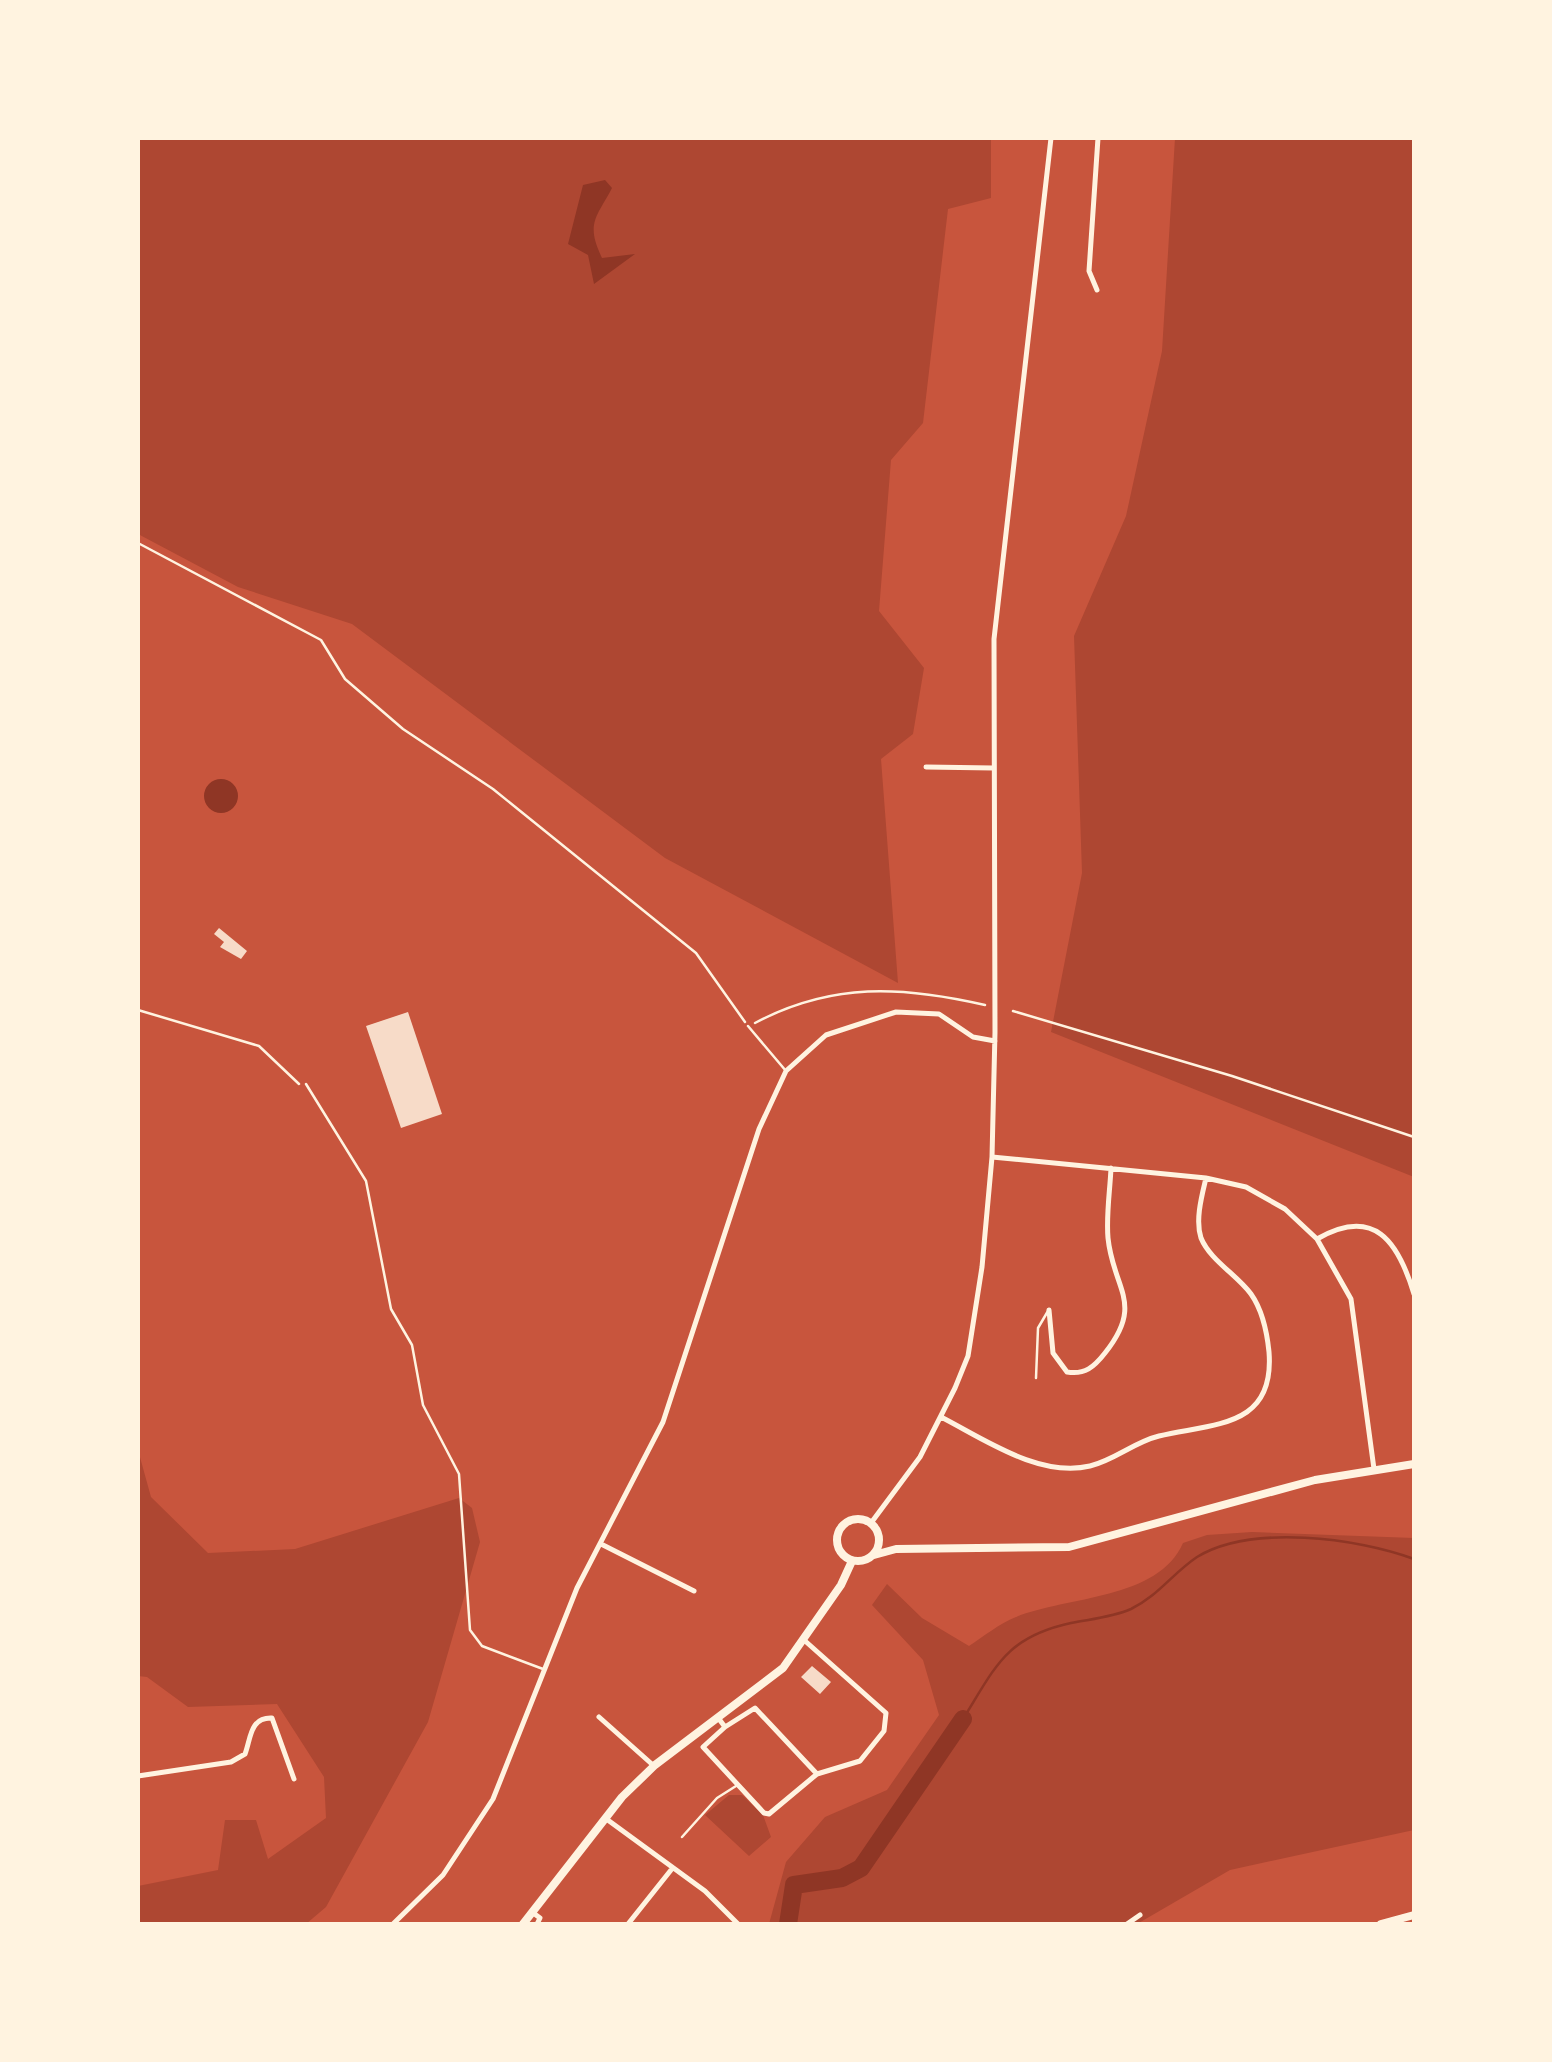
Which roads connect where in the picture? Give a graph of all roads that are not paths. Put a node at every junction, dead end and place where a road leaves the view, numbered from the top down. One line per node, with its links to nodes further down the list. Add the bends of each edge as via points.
1 (1050, 138): 5 (street, via 997,606)
2 (1098, 138): 3 (street, via 1089,271)
3 (1097, 290)
4 (926, 767): 5 (street)
5 (994, 768): 7 (street)
6 (748, 1026): 8 (lane)
7 (995, 1041): 8 (street, via 974,1037 939,1014 896,1012 826,1035); 10 (street)
8 (786, 1072): 22 (street, via 759,1129 662,1422)
9 (306, 1084): 28 (lane, via 366,1181 392,1309 412,1344 423,1405 459,1474 470,1630 482,1646)
10 (992, 1157): 11 (street); 17 (street, via 968,1356)
11 (1111, 1168): 12 (street); 15 (street, via 1107,1226 1127,1302 1122,1329 1094,1366 1067,1372 1053,1353)
12 (1206, 1178): 13 (street, via 1259,1194); 17 (street, via 1202,1239 1255,1300 1268,1337 1265,1391 1250,1412 1073,1468 1054,1468)
13 (1317, 1240): 14 (street, via 1353,1225 1374,1228 1392,1244); 19 (street, via 1351,1298)
14 (1414, 1294)
15 (1049, 1310): 16 (lane, via 1038,1328)
16 (1036, 1378)
17 (941, 1418): 20 (street)
18 (1414, 1464): 19 (main road)
19 (1374, 1469): 23 (main road, via 1069,1547)
20 (871, 1523): 21 (main road); 25 (main road, via 848,1522 838,1534 840,1550)
21 (880, 1538): 23 (main road); 24 (main road)
22 (601, 1544): 26 (street); 28 (street)
23 (896, 1549): 24 (main road)
24 (874, 1555): 25 (main road)
25 (852, 1560): 27 (main road)
26 (694, 1591)
27 (804, 1640): 30 (main road); 32 (street, via 888,1718 860,1761)
28 (544, 1669): 42 (street, via 494,1800 424,1898)
29 (599, 1717): 31 (street)
30 (722, 1723): 31 (main road); 32 (street, via 755,1708); 35 (street, via 703,1747)
31 (654, 1766): 36 (main road)
32 (818, 1774): 35 (street, via 769,1814)
33 (138, 1776): 34 (street, via 231,1762 245,1754 254,1724 272,1718)
34 (294, 1779)
35 (736, 1786): 37 (lane)
36 (606, 1818): 38 (street); 39 (main road)
37 (682, 1837)
38 (671, 1870): 45 (street); 46 (street)
39 (532, 1912): 43 (main road); 44 (street, via 540,1918)
40 (1140, 1916): 47 (street)
41 (1414, 1916): 48 (main road)
42 (393, 1924)
43 (524, 1924)
44 (537, 1924)
45 (628, 1924)
46 (738, 1924)
47 (1127, 1924)
48 (1381, 1924)

